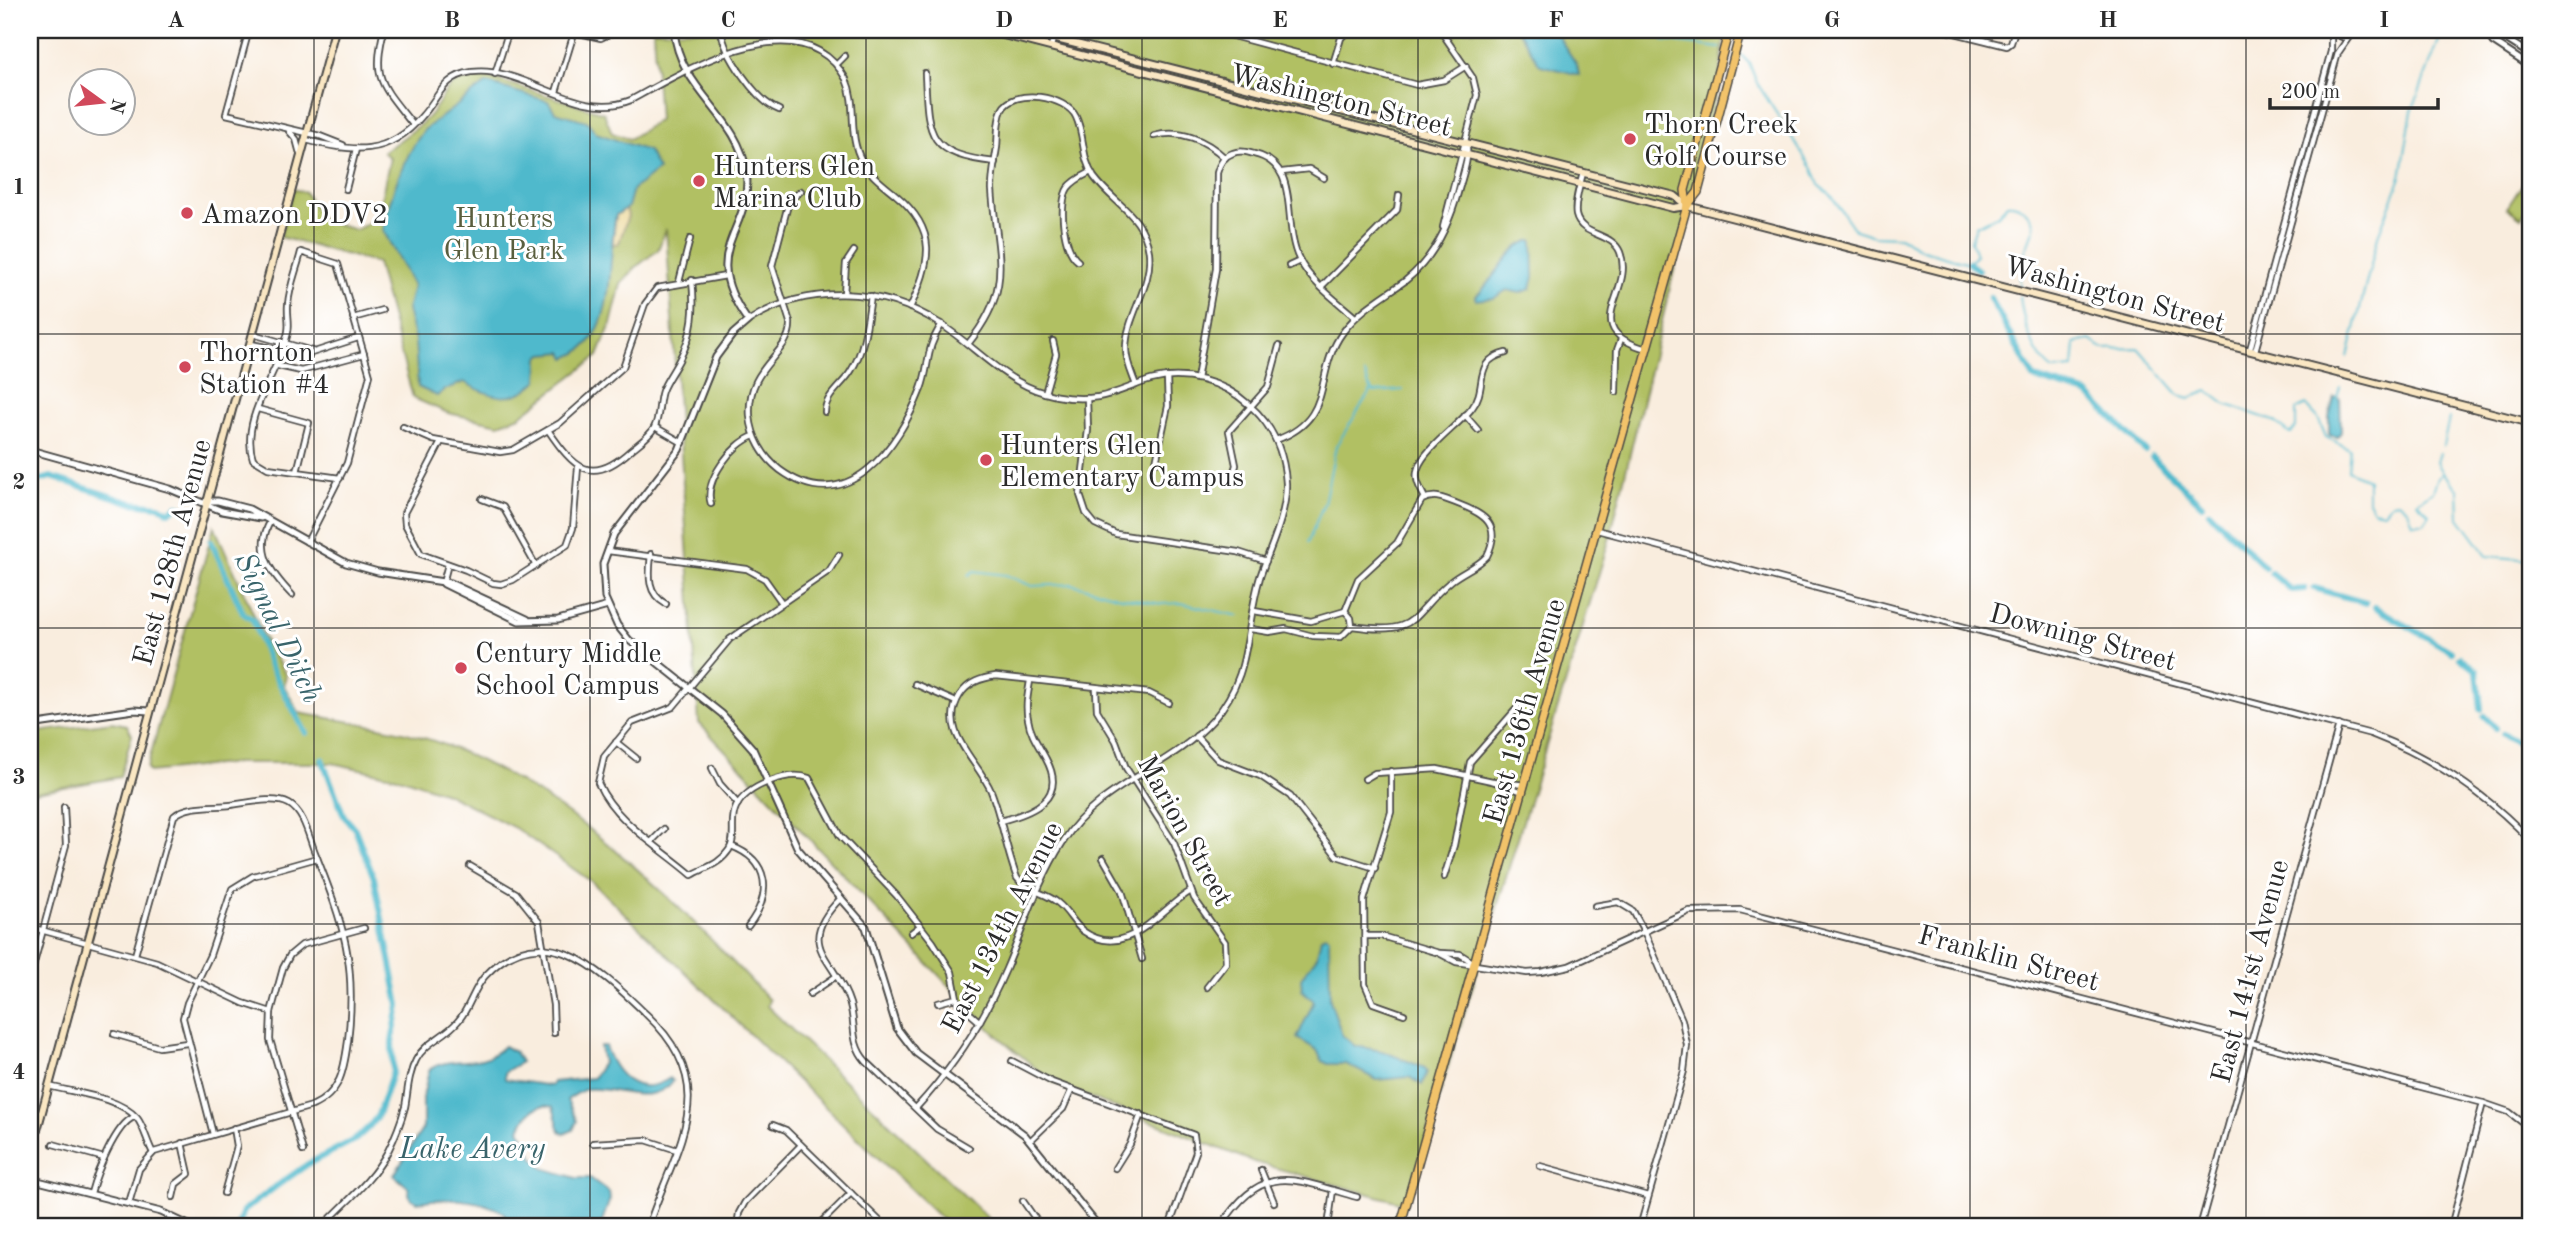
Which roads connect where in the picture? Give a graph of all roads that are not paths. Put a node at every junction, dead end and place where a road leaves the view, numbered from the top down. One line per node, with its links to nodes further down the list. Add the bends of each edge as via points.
1 (249, 30): 47 (street, via 226,114)
2 (335, 30): 49 (main road, East 128th Avenue)
3 (384, 30): 46 (street, via 377,58 379,78)
4 (509, 30): 39 (street)
5 (618, 30): 21 (street, via 601,38)
6 (674, 30): 37 (street)
7 (721, 30): 30 (street)
8 (984, 30): 29 (main road, Washington Street)
9 (1021, 30): 23 (main road, Washington Street)
10 (1045, 30): 23 (street)
11 (1055, 30): 27 (street)
12 (1210, 30): 34 (street)
13 (1349, 30): 34 (street, via 1341,38)
14 (1440, 30): 35 (street)
15 (1729, 30): 64 (main road, East 136th Avenue, via 1685,190)
16 (1741, 30): 64 (main road, East 136th Avenue, via 1698,192)
17 (1943, 30): 18 (street, via 2007,46)
18 (2015, 30)
19 (2361, 30): 26 (street)
20 (2481, 30): 24 (street)
21 (575, 31): 41 (street)
22 (2329, 31): 26 (street); 94 (street, via 2331,51)
23 (1038, 34): 27 (main road, Washington Street)
24 (2488, 34): 31 (street, via 2498,34); 36 (street)
25 (798, 37): 33 (street, via 820,47)
26 (2349, 37): 94 (street, via 2334,65)
27 (1053, 38): 29 (street); 50 (main road, Washington Street)
28 (745, 40): 30 (street)
29 (1051, 47): 52 (main road, Washington Street)
30 (728, 48): 37 (street); 43 (street, via 764,102)
31 (2531, 55)
32 (845, 56): 33 (street)
33 (836, 64): 79 (street, via 849,88 854,141 863,162 912,209 924,230 928,261)
34 (1334, 64): 35 (street, via 1417,85 1444,80)
35 (1466, 66): 50 (street, via 1477,95)
36 (2531, 66)
37 (685, 70): 41 (street, via 611,106); 72 (street, via 733,135 744,160 747,185 727,248)
38 (925, 73): 55 (street, via 927,118 935,138 956,155)
39 (495, 74): 41 (street); 46 (street, via 474,72 448,81)
40 (1007, 91): 42 (street)
41 (556, 93)
42 (1011, 100): 45 (street, via 1044,99 1065,106); 55 (street, via 1000,116)
43 (779, 110)
44 (1083, 112): 45 (street)
45 (1076, 116): 56 (street)
46 (412, 125): 51 (street, via 385,145)
47 (288, 131): 49 (street); 54 (street, via 298,142)
48 (1154, 135): 53 (street, via 1169,132 1198,139)
49 (307, 136): 51 (street); 54 (main road, East 128th Avenue)
50 (1466, 142): 52 (street); 58 (main road, Washington Street)
51 (356, 149): 61 (street)
52 (1465, 152): 60 (main road, Washington Street); 81 (street, via 1433,250 1414,273)
53 (1225, 158): 57 (street, via 1246,152 1272,159); 101 (street, via 1217,173 1215,278)
54 (301, 160): 85 (main road, East 128th Avenue)
55 (995, 162): 91 (street, via 992,187 1001,272 992,308)
56 (1091, 172): 66 (street); 69 (street, via 1071,184 1063,204 1069,250)
57 (1282, 172): 59 (street, via 1309,169); 70 (street, via 1291,235)
58 (1583, 173): 60 (street); 64 (main road, Washington Street, via 1675,196)
59 (1324, 178)
60 (1581, 183): 64 (main road, Washington Street, via 1673,208); 87 (street, via 1578,221 1612,240 1622,254 1611,316)
61 (346, 189)
62 (801, 191): 78 (street, via 789,201 772,267)
63 (1399, 195): 75 (street, via 1397,210)
64 (1687, 206): 93 (main road, East 136th Avenue); 94 (main road, Washington Street)
65 (1142, 209): 66 (street)
66 (1134, 215): 102 (street, via 1149,256 1148,278 1127,336)
67 (690, 239): 74 (street)
68 (854, 251): 76 (street, via 846,263)
69 (1078, 261)
70 (1300, 261): 71 (street); 75 (street)
71 (1289, 265)
72 (726, 276): 73 (street); 83 (street, via 734,302)
73 (692, 280): 74 (street); 112 (street, via 694,318 681,357 663,388)
74 (679, 282): 114 (street, via 649,295 623,367)
75 (1322, 286): 81 (street)
76 (844, 294): 77 (street); 78 (street)
77 (871, 296): 79 (street); 108 (street, via 859,357 829,398)
78 (784, 303): 83 (street); 115 (street, via 790,321 788,337 761,370 751,394)
79 (910, 308): 84 (street)
80 (382, 310): 82 (street)
81 (1355, 317): 116 (street, via 1333,348 1314,414 1296,432)
82 (353, 318): 86 (street); 89 (street, via 338,264 301,252 287,306)
83 (748, 321): 118 (street, via 716,357)
84 (942, 324): 91 (street); 115 (street, via 930,343 915,401 888,452 862,475 833,485 801,481 773,464)
85 (253, 334): 89 (street); 90 (main road, East 128th Avenue)
86 (358, 338): 96 (street); 98 (street)
87 (1621, 339): 93 (street); 103 (street)
88 (1054, 341): 104 (street, via 1056,354)
89 (285, 343): 95 (street); 96 (street)
90 (251, 344): 95 (street); 127 (main road, East 128th Avenue)
91 (968, 344): 104 (street, via 1013,379)
92 (1279, 346): 106 (street, via 1272,378)
93 (1647, 349): 130 (main road, East 136th Avenue)
94 (2253, 350): 110 (main road, Washington Street)
95 (282, 352): 96 (street); 99 (street)
96 (313, 352)
97 (1506, 352): 109 (street, via 1486,364 1476,402)
98 (364, 354): 99 (street, via 301,371); 123 (street, via 368,387)
99 (278, 366): 107 (street)
100 (1167, 377): 101 (street); 102 (street); 120 (street, via 1169,399)
101 (1197, 379): 106 (street, via 1220,386)
102 (1136, 385): 105 (street)
103 (1616, 392)
104 (1045, 393): 105 (street)
105 (1087, 398): 135 (street, via 1080,491 1084,509 1095,524 1116,534 1238,552)
106 (1251, 406): 116 (street); 124 (street, via 1229,431 1236,465)
107 (258, 409): 122 (street, via 249,446 253,459 268,468); 122 (street, via 309,423)
108 (825, 412)
109 (1465, 415): 113 (street); 125 (street, via 1419,465 1417,481)
110 (2531, 423)
111 (403, 427): 117 (street)
112 (655, 427): 118 (street); 121 (street, via 616,464 597,470)
113 (1478, 429)
114 (548, 430): 117 (street, via 507,452); 121 (street)
115 (754, 436): 128 (street, via 736,444 719,470 709,489)
116 (1276, 440): 135 (street, East 134th Avenue, via 1286,491)
117 (441, 442): 136 (street, via 404,517 421,554)
118 (683, 443): 132 (street, via 654,486 620,523)
119 (30, 450): 127 (street)
120 (1157, 462)
121 (578, 467): 137 (street, via 571,537 560,552)
122 (297, 472): 123 (street)
123 (340, 478): 131 (street)
124 (1232, 478)
125 (1425, 498): 144 (street, via 1415,506 1397,543 1358,579); 145 (street, via 1440,496 1482,514 1492,532 1487,556 1454,578 1407,624 1383,630)
126 (482, 499): 137 (street, via 503,507)
127 (206, 501): 129 (street, via 222,511); 154 (main road, East 128th Avenue)
128 (711, 504)
129 (270, 522): 131 (street); 139 (street, via 263,551)
130 (1596, 530): 156 (street, Downing Street); 166 (main road, East 136th Avenue)
131 (307, 543): 138 (street, via 367,570)
132 (607, 551): 133 (street); 142 (street, via 603,579)
133 (651, 554): 140 (street, via 747,569 765,579); 141 (street, via 651,589)
134 (839, 555): 140 (street, via 832,569)
135 (1266, 561): 143 (street, East 134th Avenue)
136 (448, 564): 137 (street, via 501,584); 138 (street)
137 (536, 566)
138 (443, 583): 142 (street, via 527,619 558,620)
139 (292, 595)
140 (782, 603): 149 (street, via 730,639)
141 (666, 604)
142 (608, 606): 149 (street, via 629,640)
143 (1254, 611): 144 (street, via 1311,621); 146 (street, East 134th Avenue)
144 (1345, 611): 145 (street)
145 (1352, 626): 146 (street, via 1341,637)
146 (1251, 629): 157 (street, East 134th Avenue, via 1235,688)
147 (1030, 681): 150 (street); 151 (street, via 982,678 963,690); 169 (street, via 1028,720 1052,771 1052,784 1037,809)
148 (915, 684): 151 (street)
149 (690, 688): 158 (street, via 670,709 632,723); 165 (street, via 737,727)
150 (1096, 689): 152 (street, via 1149,693); 163 (street, Marion Street, via 1097,710)
151 (956, 702): 169 (street, via 956,734 986,780)
152 (1169, 703)
153 (1518, 707): 162 (street, via 1476,752)
154 (149, 711): 155 (street); 193 (main road, East 128th Avenue)
155 (30, 725)
156 (2339, 725): 171 (street, Downing Street, via 2395,744 2442,768 2491,802); 211 (street, East 141st Avenue)
157 (1196, 736): 163 (street, East 134th Avenue); 177 (street, via 1218,760 1260,776 1290,796 1337,856)
158 (616, 742): 159 (street); 172 (street, via 601,764 598,783 611,805)
159 (636, 758)
160 (712, 768): 167 (street)
161 (1391, 771): 162 (street, via 1437,769); 164 (street); 177 (street, via 1391,812)
162 (1466, 774): 166 (street); 178 (street)
163 (1132, 777): 179 (street, Marion Street, via 1174,843); 180 (street, East 134th Avenue, via 1071,829)
164 (1365, 779)
165 (769, 783): 167 (street); 181 (street, via 798,849); 184 (street, via 795,775 812,782 840,836)
166 (1524, 789): 197 (main road, East 136th Avenue)
167 (738, 804): 173 (street)
168 (64, 807): 187 (street, via 66,845)
169 (1000, 821): 180 (street, via 1017,878)
170 (664, 829): 172 (street)
171 (2531, 841)
172 (651, 842): 173 (street, via 692,875 716,864)
173 (731, 846): 183 (street, via 752,856 763,874 758,911)
174 (317, 858): 190 (street); 195 (street, via 294,808 276,801 178,813 171,822); 200 (street, via 236,884 226,899)
175 (1103, 858): 191 (street, via 1122,891)
176 (470, 866): 194 (street, via 522,898 542,928)
177 (1375, 868): 192 (street, via 1365,895)
178 (1444, 877)
179 (1191, 891): 191 (street); 201 (street, Marion Street, via 1228,949 1224,967)
180 (1038, 892): 191 (street, via 1055,900 1091,935 1111,939); 207 (street, East 134th Avenue)
181 (841, 898): 198 (street, via 822,919 817,937 821,955); 213 (street, via 869,934 900,1034 916,1053)
182 (1595, 906): 188 (street, via 1614,902 1626,906)
183 (748, 926)
184 (920, 926): 189 (street); 203 (street, via 949,965)
185 (30, 927): 187 (street)
186 (364, 928): 190 (street)
187 (43, 930): 193 (street); 199 (street)
188 (1644, 931): 197 (street, Franklin Street, via 1549,971 1527,973); 211 (street, Franklin Street, via 1689,911 1740,910); 246 (street, via 1682,1020 1687,1045 1684,1071)
189 (911, 933)
190 (344, 934): 205 (street, via 309,942 293,952 283,968); 218 (street, via 353,991 343,1074 327,1098)
191 (1135, 934): 196 (street)
192 (1365, 936): 197 (street, Franklin Street, via 1460,954); 206 (street, via 1367,995 1376,1005)
193 (89, 942): 195 (street); 214 (main road, East 128th Avenue)
194 (543, 948): 208 (street); 231 (street, via 593,967 661,1030 689,1086 690,1111); 252 (street, via 523,951 495,966 482,978 460,1020 422,1049 410,1073 402,1118 388,1151 366,1184)
195 (135, 955): 200 (street)
196 (1142, 959)
197 (1475, 963): 262 (main road, East 136th Avenue)
198 (835, 976): 202 (street); 217 (street, via 849,1002 857,1048)
199 (30, 978)
200 (198, 980): 205 (street); 210 (street, via 183,1018)
201 (1208, 988)
202 (810, 994)
203 (956, 998): 204 (street); 207 (street)
204 (938, 1003)
205 (271, 1012): 218 (street, via 270,1040)
206 (1404, 1014)
207 (980, 1022): 213 (street, East 134th Avenue)
208 (554, 1033)
209 (114, 1034): 210 (street, via 159,1047)
210 (187, 1043): 224 (street)
211 (2251, 1044): 216 (street, Franklin Street); 264 (street, East 141st Avenue)
212 (1012, 1061): 215 (street)
213 (945, 1074): 217 (street, East 134th Avenue); 225 (street)
214 (49, 1086): 220 (street, via 113,1104); 234 (main road, East 128th Avenue)
215 (1072, 1089): 219 (street); 225 (street, via 1063,1109)
216 (2483, 1103): 223 (street, Franklin Street, via 2509,1112); 265 (street)
217 (916, 1108): 230 (street, via 947,1136)
218 (289, 1113): 222 (street); 232 (street)
219 (1141, 1115): 237 (street); 259 (street, via 1196,1138 1196,1152)
220 (135, 1116): 233 (street); 235 (street, via 127,1119)
221 (773, 1125): 229 (street)
222 (234, 1128): 224 (street); 242 (street, via 237,1146)
223 (2531, 1129)
224 (213, 1134): 226 (street)
225 (1031, 1140): 258 (street)
226 (181, 1143): 233 (street); 247 (street, via 189,1174 176,1184)
227 (593, 1143): 231 (street, via 640,1140)
228 (53, 1144): 235 (street)
229 (801, 1145): 244 (street); 254 (street, via 742,1207)
230 (969, 1148)
231 (677, 1150): 253 (street)
232 (303, 1152)
233 (153, 1153): 250 (street, via 139,1169)
234 (30, 1156)
235 (104, 1158): 243 (street)
236 (1539, 1166): 246 (street)
237 (1115, 1168)
238 (1261, 1170): 240 (street)
239 (30, 1179): 243 (street)
240 (1266, 1183): 241 (street, via 1288,1178); 249 (street); 260 (street)
241 (1333, 1190): 245 (street); 261 (street)
242 (224, 1192)
243 (92, 1193): 250 (street)
244 (850, 1193): 255 (street); 256 (street)
245 (1357, 1196)
246 (1648, 1196): 263 (street)
247 (173, 1197)
248 (1024, 1201): 257 (street)
249 (1274, 1202)
250 (129, 1203): 251 (street)
251 (193, 1227)
252 (322, 1227)
253 (648, 1227)
254 (737, 1227)
255 (817, 1227)
256 (886, 1227)
257 (1041, 1227)
258 (1099, 1227)
259 (1169, 1227)
260 (1220, 1227)
261 (1328, 1227)
262 (1400, 1227)
263 (1640, 1227)
264 (2200, 1227)
265 (2451, 1227)

